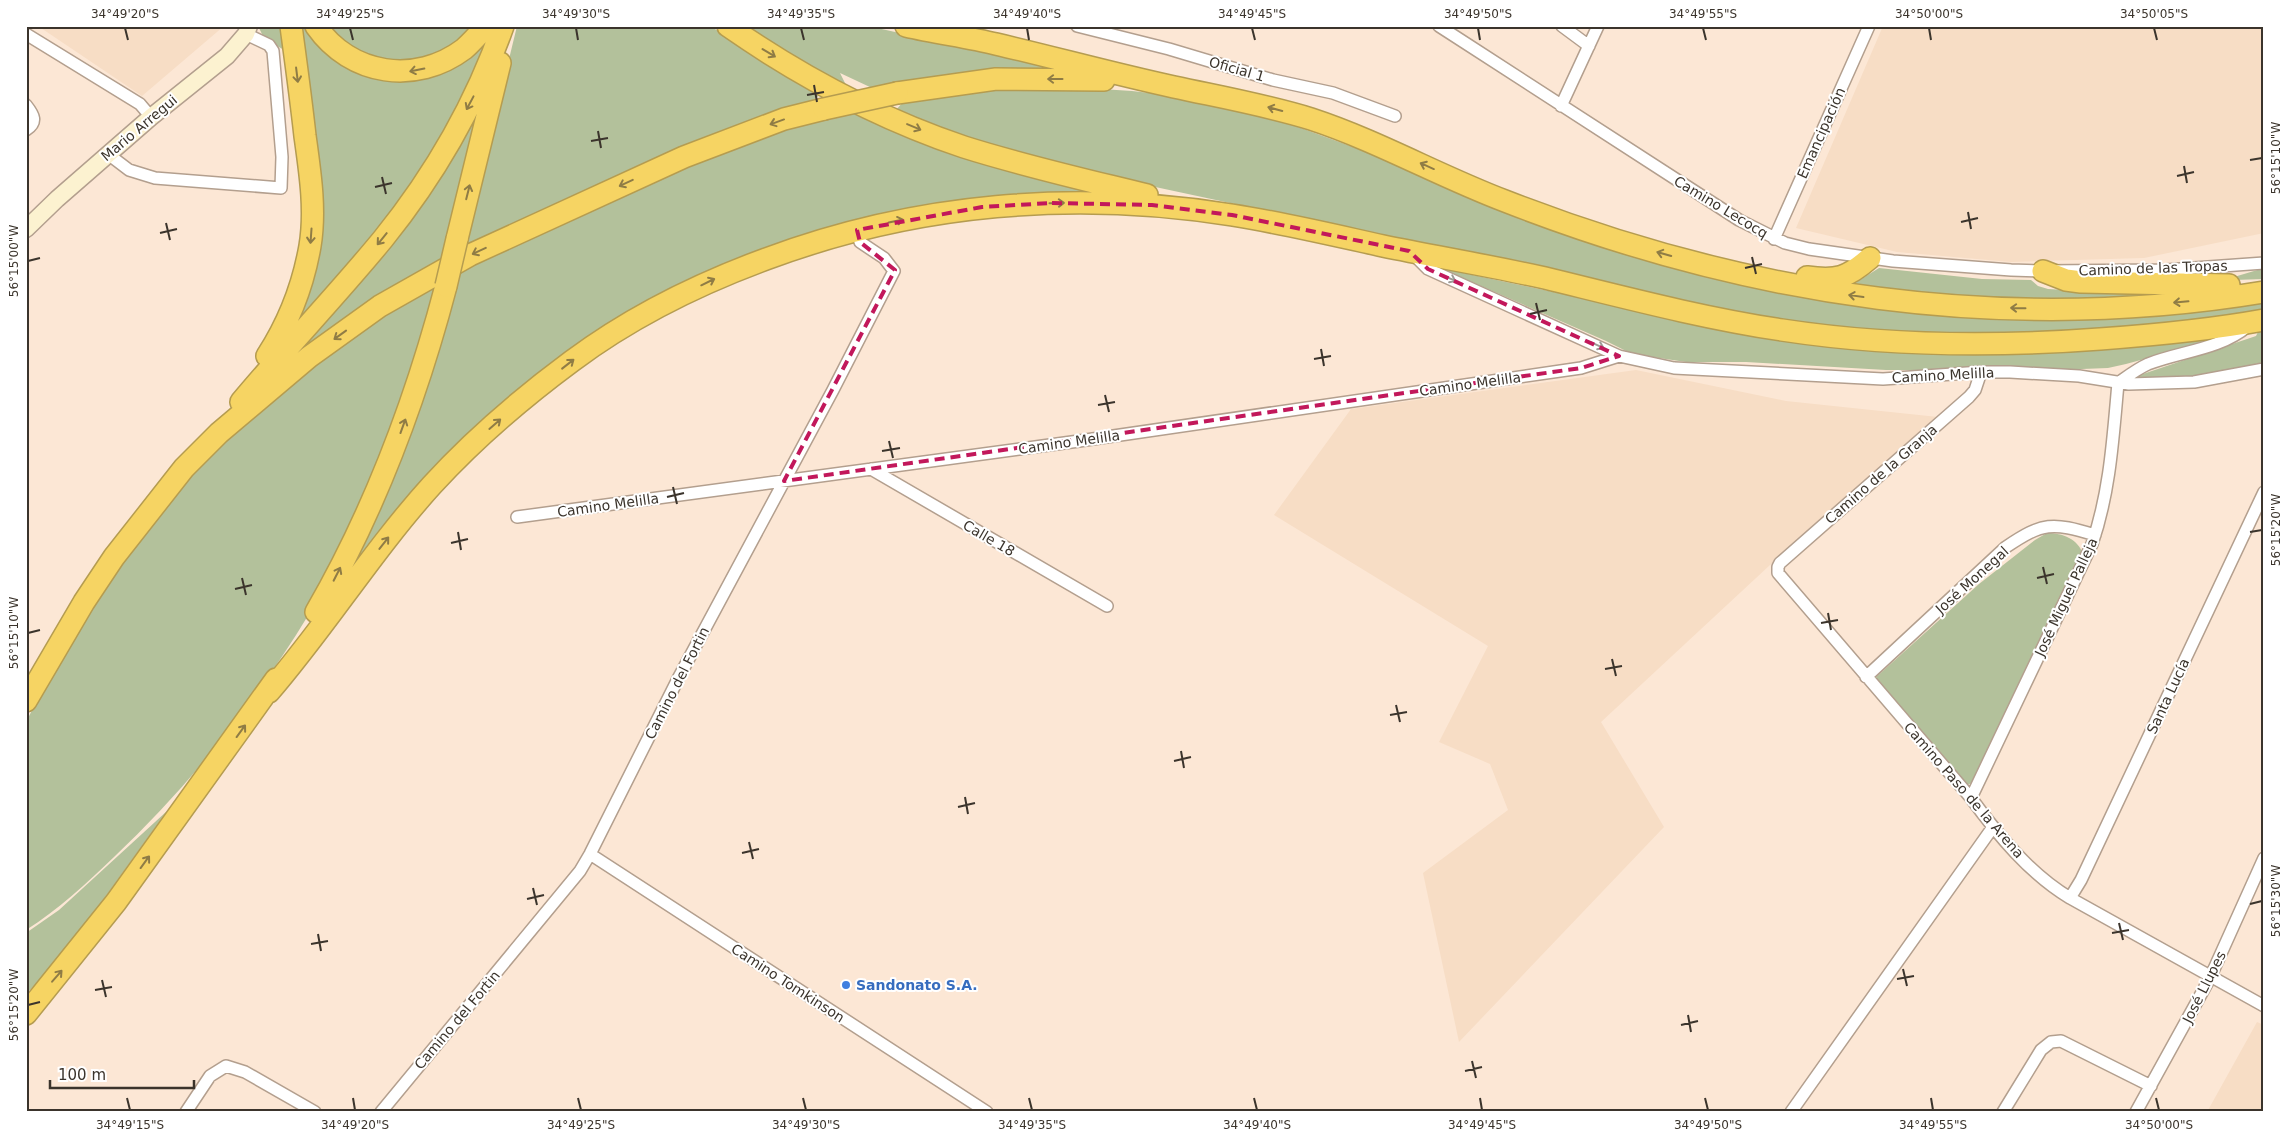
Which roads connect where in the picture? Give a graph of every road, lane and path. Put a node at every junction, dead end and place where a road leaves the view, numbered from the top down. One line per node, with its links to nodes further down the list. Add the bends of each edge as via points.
1 (291, 26): 42 (highway, one-way to 42, via 312,195 310,245 303,276 296,302 266,358)
2 (316, 26): 3 (highway, one-way to 2, via 467,47 443,62 402,72 370,68 356,62 329,43)
3 (486, 26)
4 (503, 26): 42 (highway, one-way to 42, via 478,89 439,160 410,203 383,239)
5 (510, 26): 51 (highway, one-way to 5, bridge, via 327,594 395,448 417,387 446,286)
6 (728, 26): 25 (highway, one-way to 25, via 841,94 918,130 1003,159)
7 (906, 26): 16 (highway)
8 (949, 26): 16 (highway)
9 (1077, 26): 21 (street, Oficial 1, via 1273,80 1333,92)
10 (1440, 26): 20 (street, Camino Lecocq)
11 (1562, 26): 17 (street)
12 (1598, 26): 17 (street)
13 (1869, 26): 28 (street, Emancipación)
14 (248, 30): 22 (street, Mario Arregui, via 227,56); 24 (street, via 273,51 282,157 281,188 155,178 129,170)
15 (26, 34): 22 (street, via 140,104)
16 (992, 43): 18 (highway)
17 (1589, 46): 20 (street)
18 (1174, 87): 31 (highway, one-way to 18, via 1618,242 1505,201 1340,129 1277,109); 42 (highway, one-way to 42, bridge, via 1122,80 996,80 897,93 784,119 684,157 470,255 380,306 310,357)
19 (26, 105): 23 (street, via 34,121)
20 (1561, 106): 28 (street, Camino Lecocq)
21 (1395, 116)
22 (151, 117): 24 (street, Mario Arregui)
23 (26, 130)
24 (108, 154): 26 (street, Mario Arregui)
25 (1232, 215): 27 (highway, one-way to 25, via 923,215 1052,203 1144,204); 29 (highway)
26 (28, 223)
27 (857, 230): 44 (street, Camino del Fortin, via 860,242 884,258 894,271); 51 (highway, one-way to 27, via 431,485 468,447 543,383 625,326 703,285 786,252)
28 (1774, 239): 33 (street, Camino Lecocq)
29 (1409, 251): 37 (highway, via 1777,329 1900,342 2043,344 2169,334); 38 (street, Camino Melilla, one-way to 38, via 1428,269)
30 (1870, 258): 33 (highway); 34 (street)
31 (1686, 261): 33 (highway, via 1712,258 1828,279); 36 (highway, one-way to 31, via 2122,307 2008,308 1862,297 1751,277)
32 (2264, 263): 34 (street, Camino de las Tropas, via 2166,270)
33 (1849, 264)
34 (2043, 271): 35 (highway, via 2081,282 2215,286)
35 (2264, 284)
36 (2264, 292)
37 (2258, 321): 41 (street, via 2234,337 2148,364)
38 (1620, 356): 40 (street, Camino Melilla, via 1674,368 1834,377 1883,379); 43 (street, Camino Melilla, via 1571,369)
39 (2264, 369): 41 (street, via 2194,382)
40 (1981, 372): 41 (street, Camino Melilla, via 2079,376); 48 (street, Camino de la Granja, via 1969,397 1780,563)
41 (2118, 383): 47 (street, José Miguel Palleja, via 2108,481)
42 (184, 468): 52 (highway, via 125,542 84,602)
43 (870, 469): 44 (street, Camino Melilla); 49 (street, Calle 18)
44 (784, 481): 46 (street, Camino Melilla); 55 (street, Camino del Fortin, via 678,677)
45 (2264, 492): 57 (street, Santa Lucía)
46 (516, 517)
47 (2095, 535): 50 (street, José Monegal, via 2051,525 2022,537); 53 (street, José Miguel Palleja)
48 (1778, 573): 50 (street, Camino Paso de la Arena)
49 (1107, 606)
50 (1866, 677): 53 (street, Camino Paso de la Arena)
51 (269, 692): 60 (highway, one-way to 51, via 116,902)
52 (26, 701)
53 (1971, 798): 54 (street, Camino Paso de la Arena)
54 (1992, 827): 57 (street, Camino Paso de la Arena, via 2049,884); 66 (street)
55 (590, 854): 64 (street, Camino del Fortin, via 580,871); 65 (street, Camino Tomkinson)
56 (2264, 858): 58 (street, José Llupes)
57 (2070, 898): 58 (street, Camino Paso de la Arena)
58 (2210, 978): 59 (street, Camino Paso de la Arena); 61 (street, José Llupes)
59 (2264, 1006)
60 (26, 1014)
61 (2151, 1086): 67 (street, via 2061,1041 2051,1042 2041,1050); 68 (street, José Llupes)
62 (186, 1112): 63 (street, via 210,1076 220,1068 230,1066)
63 (315, 1112)
64 (381, 1112)
65 (987, 1112)
66 (1791, 1112)
67 (2003, 1112)
68 (2136, 1112)

